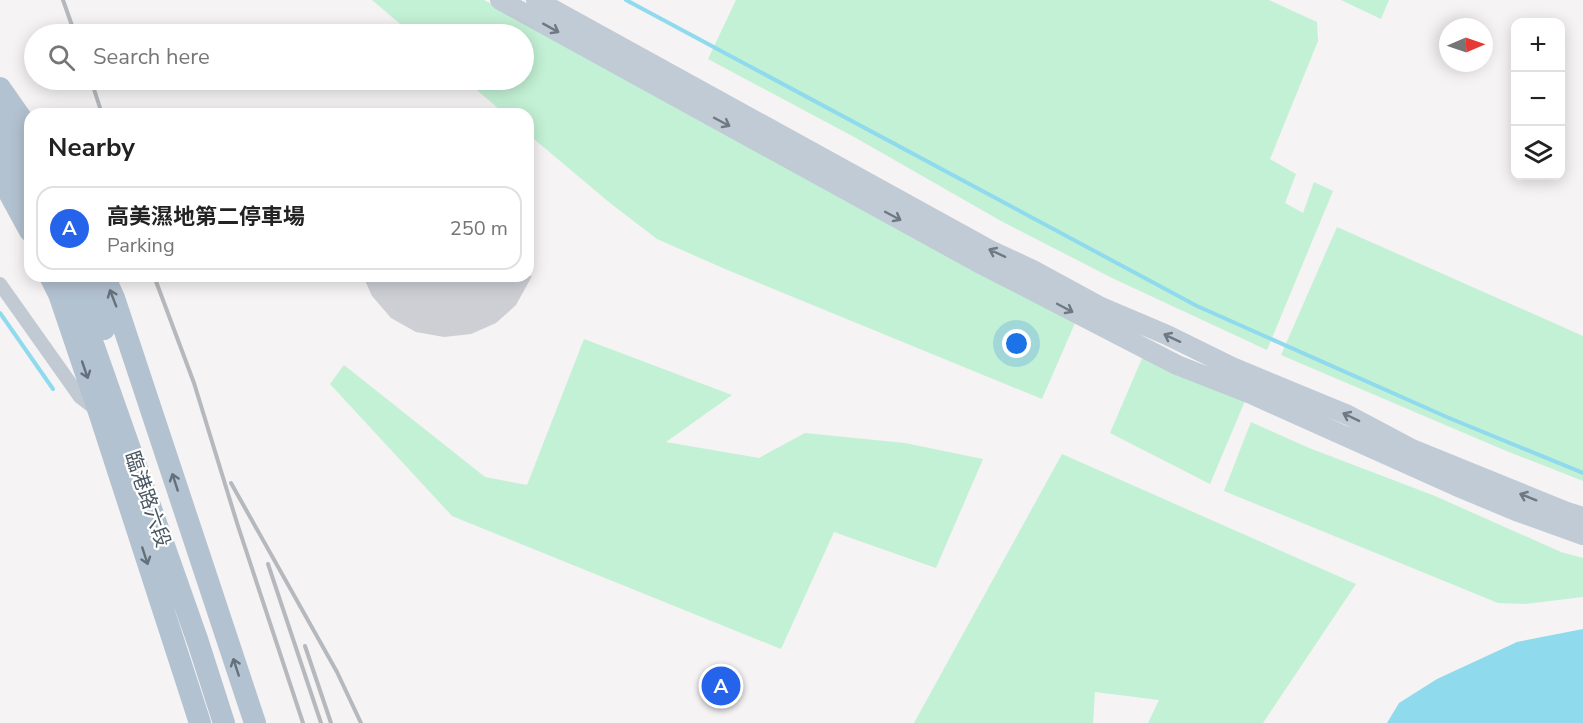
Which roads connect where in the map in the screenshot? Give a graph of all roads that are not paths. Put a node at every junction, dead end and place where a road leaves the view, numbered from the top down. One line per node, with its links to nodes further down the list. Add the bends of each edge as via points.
1 (500, 0): 4 (street, one-way to 4)
2 (536, 0): 4 (street)
3 (0, 88): 6 (main road)
4 (687, 94): 18 (street, one-way to 4, via 1412,449 1348,415 1101,307); 19 (street, one-way to 19, via 977,262 1177,365 1456,486)
5 (0, 114): 8 (main road)
6 (24, 123)
7 (0, 142): 10 (main road)
8 (24, 152)
9 (0, 176): 11 (main road)
10 (24, 184)
11 (24, 220)
12 (53, 282): 17 (main road, 臨港路六段, one-way to 17)
13 (71, 282): 21 (main road, 臨港路六段)
14 (89, 282): 22 (main road, 臨港路六段)
15 (107, 282): 23 (main road, 臨港路六段, one-way to 15)
16 (0, 284): 17 (street, via 80,397)
17 (99, 412): 20 (main road, 臨港路六段, one-way to 20)
18 (1583, 517)
19 (1583, 535)
20 (200, 723)
21 (224, 723)
22 (237, 723)
23 (255, 723)

